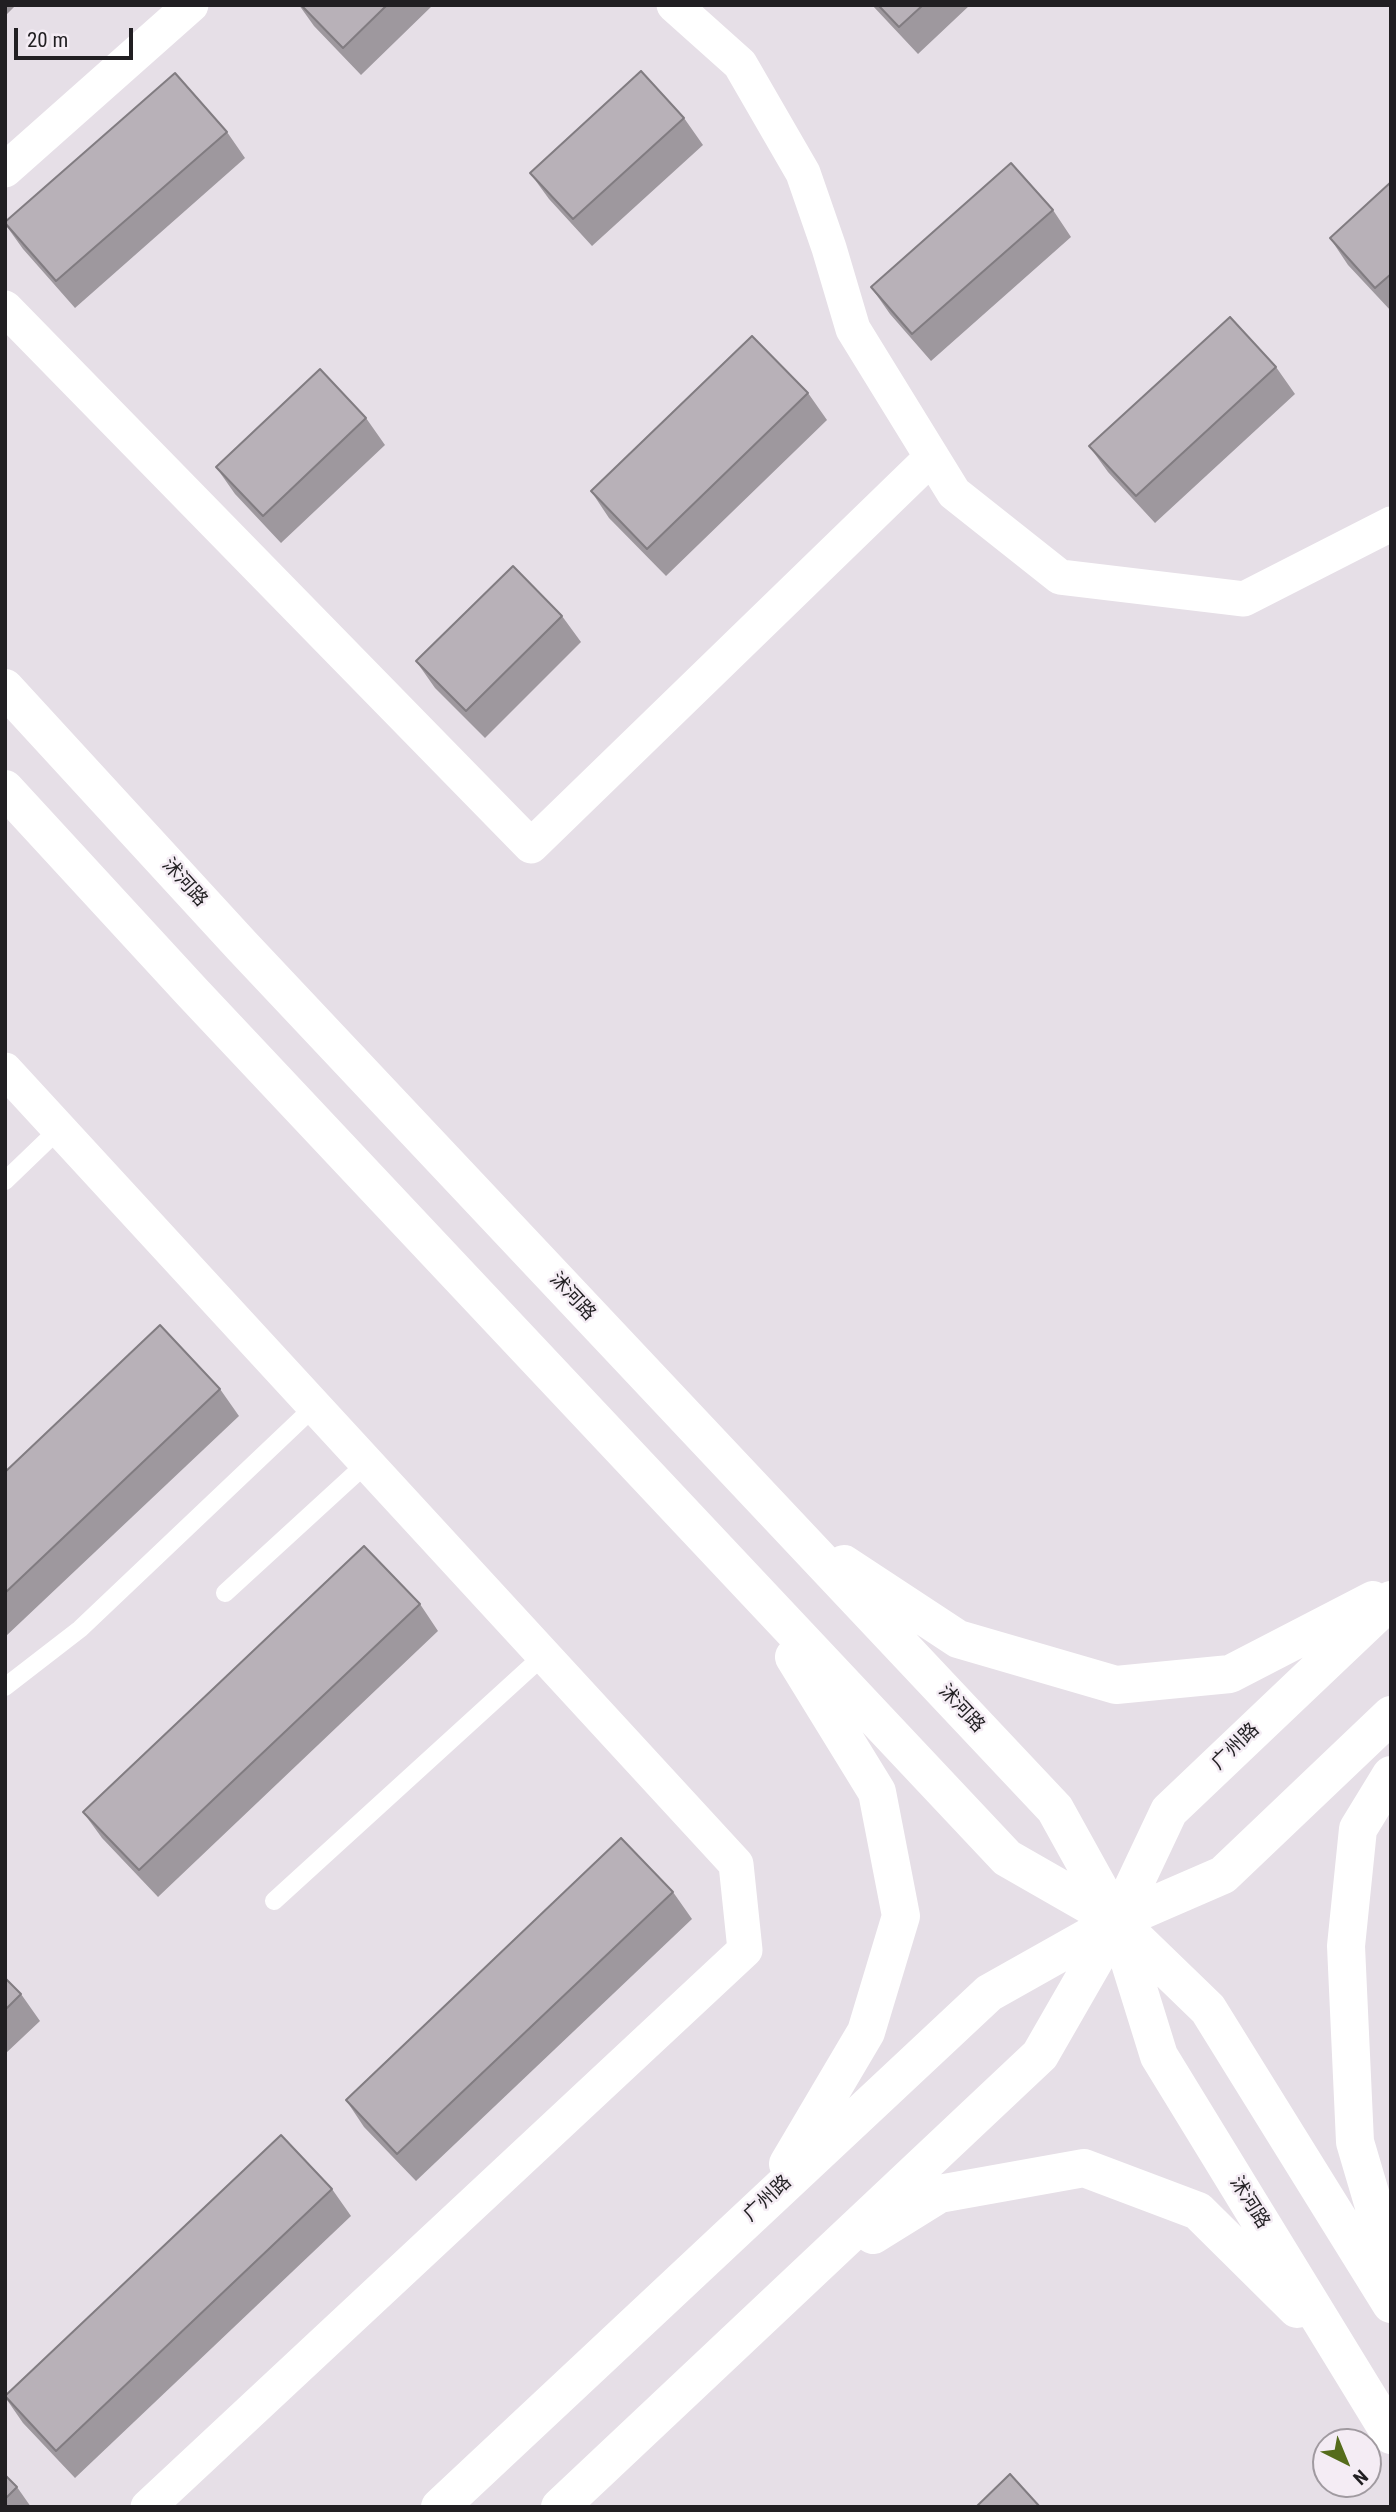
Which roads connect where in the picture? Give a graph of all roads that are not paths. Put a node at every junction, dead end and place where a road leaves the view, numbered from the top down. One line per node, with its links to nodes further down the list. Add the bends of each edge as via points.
1 (191, 5): 3 (street)
2 (674, 5): 5 (street, via 740,64 803,173 853,330)
3 (5, 170)
4 (5, 308): 5 (street, via 531,846)
5 (932, 457): 6 (street, via 954,493 1060,577 1244,599)
6 (1391, 524)
7 (5, 688): 14 (main road, 沭河路)
8 (5, 789): 15 (main road, 沭河路)
9 (5, 1070): 10 (street)
10 (59, 1129): 11 (lane); 12 (street)
11 (5, 1181)
12 (315, 1406): 13 (street); 20 (lane, via 80,1629)
13 (367, 1463): 17 (lane); 19 (street)
14 (791, 1529): 16 (main road, via 958,1639 1116,1685 1230,1674); 24 (main road, 沭河路, via 1055,1809)
15 (753, 1589): 24 (main road, 沭河路, via 1007,1858); 25 (main road, via 877,1793 901,1916 866,2032)
16 (1391, 1591)
17 (225, 1593)
18 (1391, 1600): 24 (main road, 广州路, via 1169,1811)
19 (544, 1655): 23 (lane); 31 (street, via 736,1864 745,1950)
20 (5, 1687)
21 (1391, 1716): 24 (main road, 广州路, via 1223,1875)
22 (1391, 1775): 26 (main road, via 1358,1829 1346,1946 1355,2142)
23 (274, 1901)
24 (1117, 1921): 25 (main road, 广州路, via 989,1993); 27 (main road, 广州路, via 1040,2055); 28 (main road, 沭河路, via 1208,2009); 29 (main road, 沭河路, via 1159,2056)
25 (766, 2200): 32 (main road, 广州路)
26 (1391, 2264)
27 (800, 2280): 29 (main road, via 939,2194 1084,2168 1198,2211); 33 (main road, 广州路)
28 (1391, 2304)
29 (1340, 2351): 30 (main road, 沭河路)
30 (1391, 2435)
31 (148, 2507)
32 (440, 2507)
33 (560, 2507)

